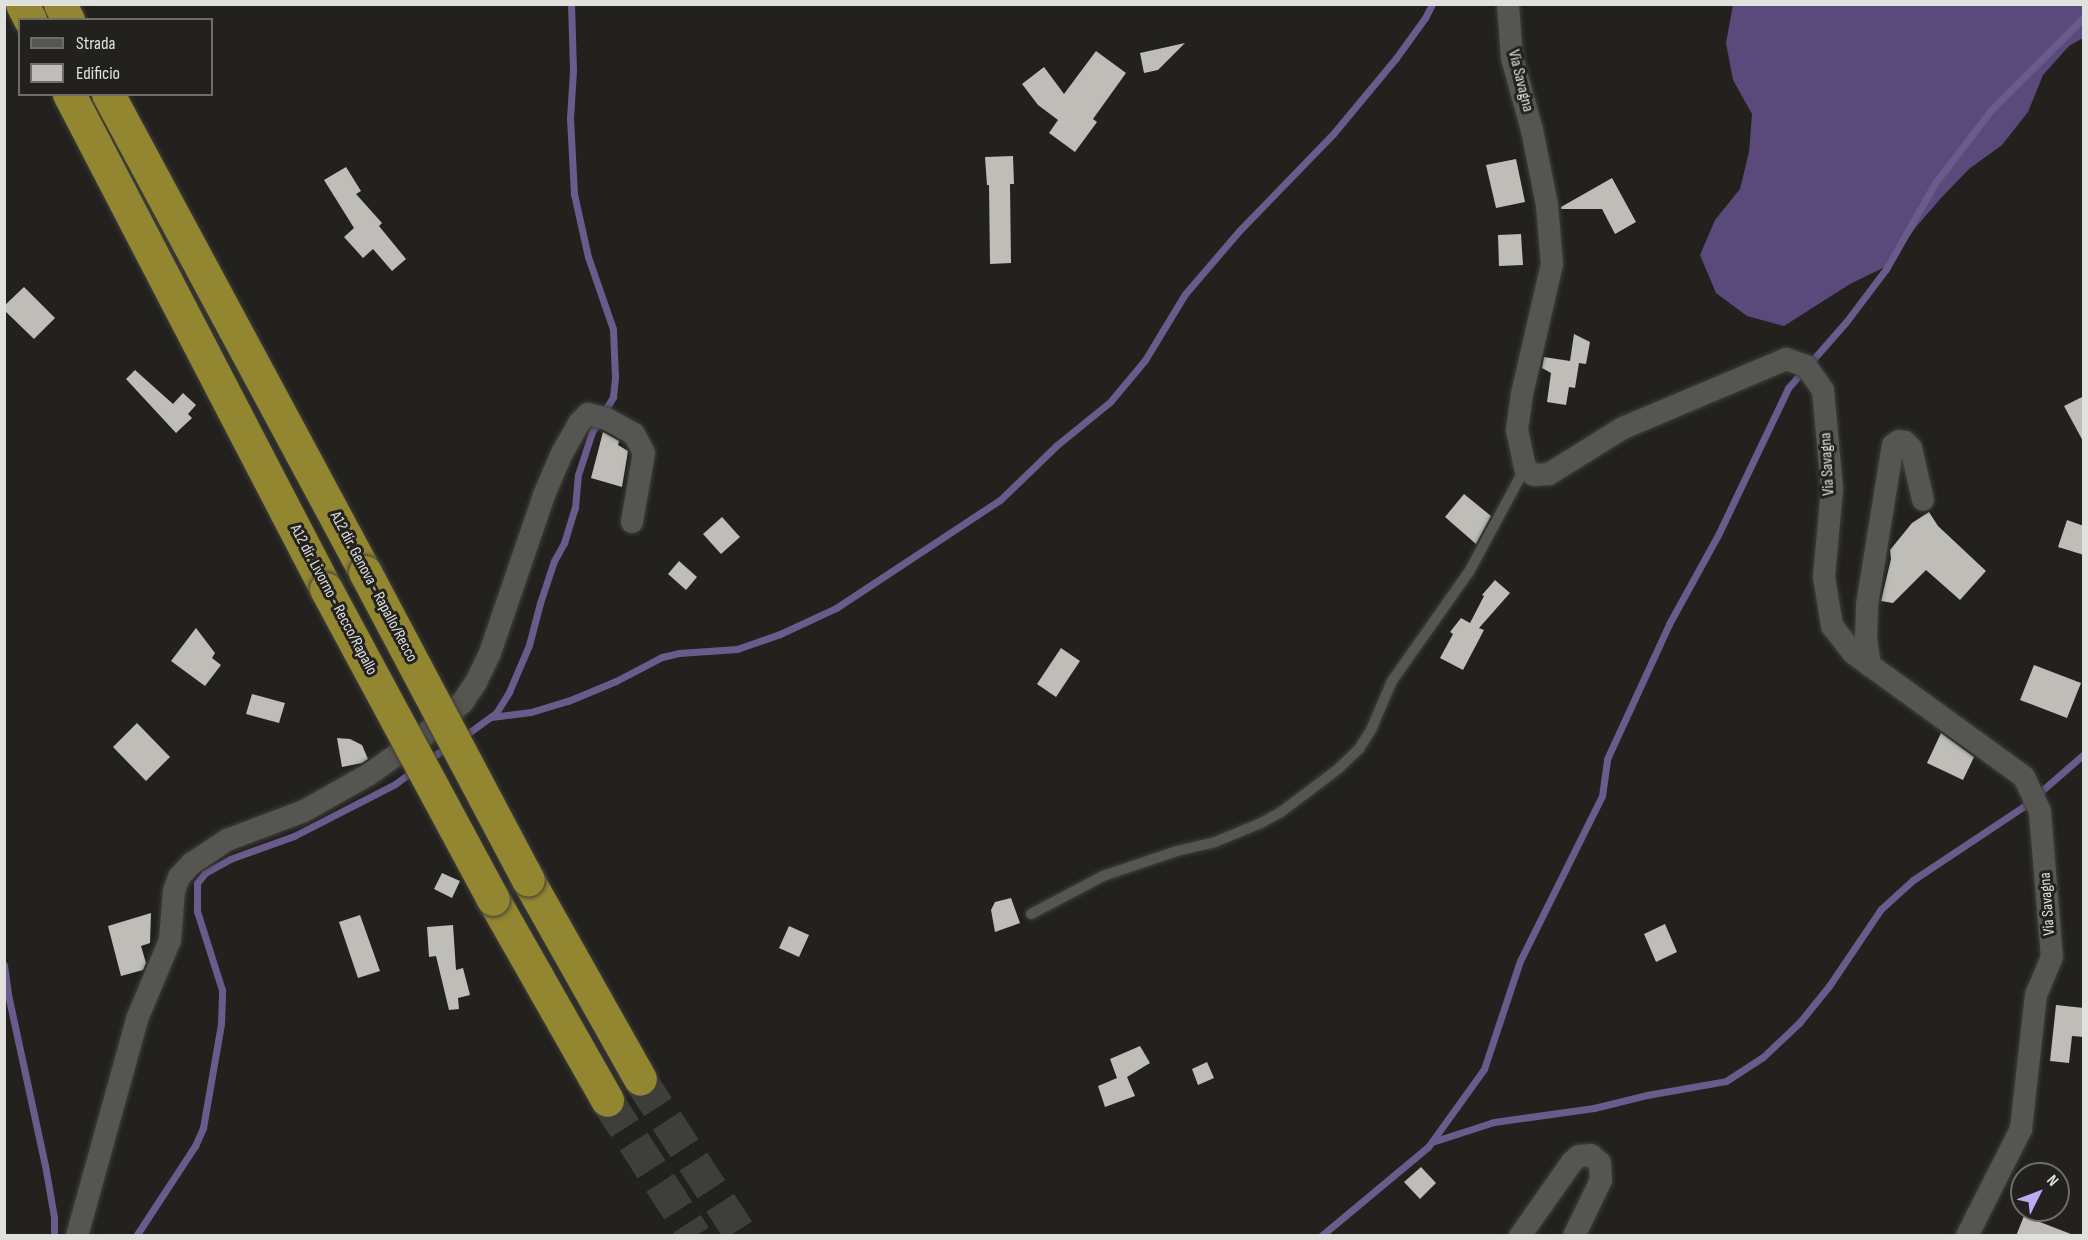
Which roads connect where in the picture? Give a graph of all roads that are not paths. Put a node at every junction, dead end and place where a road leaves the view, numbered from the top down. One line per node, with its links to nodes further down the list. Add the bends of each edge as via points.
1 (22, 4): 4 (highway)
2 (60, 4): 5 (highway)
3 (1508, 4): 8 (street, Via Savagna, via 1512,58 1539,162 1552,264 1517,430)
4 (29, 18)
5 (67, 18)
6 (70, 96): 14 (highway, A12 dir. Livorno - Recco/Rapallo, bridge, via 326,589 493,899)
7 (109, 96): 13 (highway, A12 dir. Genova - Rapallo/Recco, bridge, via 528,880)
8 (1525, 468): 11 (street, Via Savagna, via 1534,475 1549,474 1623,428 1786,359 1806,366 1822,390 1832,489 1824,577 1832,626 1852,653); 12 (lane, via 1469,572 1392,681 1371,730 1359,749 1338,769 1261,823 1215,842 1103,876)
9 (1923, 500): 11 (street, via 1911,448 1899,441 1893,446 1867,605)
10 (632, 522): 15 (street, via 645,453 634,434 588,414 562,453 490,652 462,703 368,775 304,811 227,840 179,877 170,940 137,1018)
11 (1870, 666): 18 (street, Via Savagna, via 2024,777 2040,812 2052,957 2036,995 2021,1128)
12 (1031, 914)
13 (640, 1079)
14 (607, 1100)
15 (77, 1236)
16 (1520, 1236): 17 (street, via 1572,1162 1591,1155 1600,1163 1601,1179)
17 (1574, 1236)
18 (1967, 1236)

